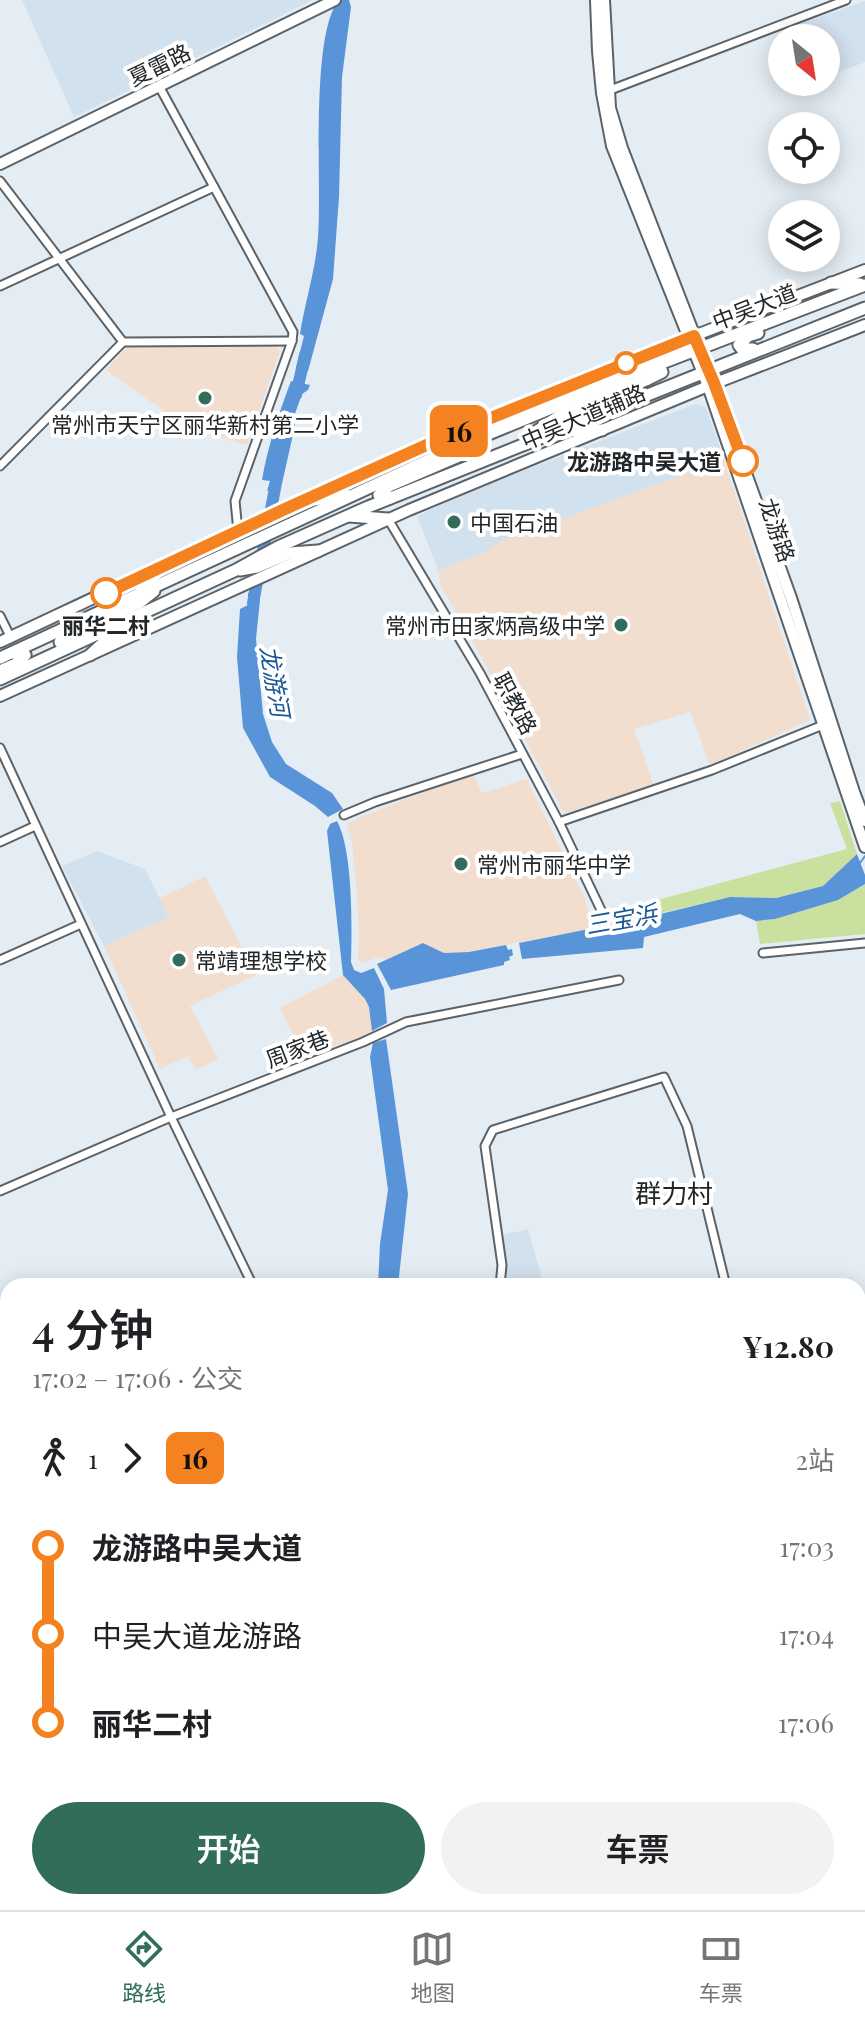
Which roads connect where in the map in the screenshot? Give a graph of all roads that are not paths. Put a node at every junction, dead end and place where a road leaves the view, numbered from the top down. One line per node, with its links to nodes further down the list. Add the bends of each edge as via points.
1 (335, 0): 5 (main road, 夏雷路)
2 (596, 0): 6 (main road, 龙游路)
3 (604, 0): 6 (main road, 龙游路)
4 (846, 0): 6 (street)
5 (159, 86): 7 (main road, 夏雷路); 9 (street)
6 (605, 92): 17 (main road, 龙游路)
7 (0, 164)
8 (0, 181): 10 (street)
9 (214, 187): 10 (street); 18 (street, via 293,332)
10 (59, 259): 14 (street); 19 (street)
11 (865, 270): 12 (main road, 中吴大道辅路)
12 (831, 283): 13 (main road); 17 (main road, 中吴大道辅路)
13 (865, 285): 20 (main road, via 840,302 748,336 739,345); 21 (main road, 中吴大道)
14 (0, 286)
15 (865, 309): 20 (main road, 中吴大道)
16 (865, 325): 24 (main road, 中吴大道辅路)
17 (691, 337): 21 (main road, 龙游路); 25 (main road, 中吴大道辅路)
18 (292, 341): 19 (street); 37 (street, via 235,501)
19 (123, 342): 30 (street)
20 (761, 349): 23 (main road, 中吴大道)
21 (696, 350): 22 (main road, 中吴大道); 23 (main road, 龙游路)
22 (646, 369): 26 (main road, 中吴大道); 29 (main road, via 662,372 561,415)
23 (705, 371): 24 (main road, 龙游路); 28 (main road, 中吴大道)
24 (711, 385): 27 (main road, 中吴大道辅路); 53 (main road, 龙游路); 57 (main road, 龙游路, via 791,598)
25 (544, 396): 26 (main road); 33 (main road, 中吴大道辅路)
26 (501, 429): 31 (main road, 中吴大道); 32 (main road, via 466,453 379,495)
27 (602, 430): 28 (main road); 36 (main road, 中吴大道辅路)
28 (556, 431): 29 (main road, 中吴大道)
29 (511, 449): 32 (main road, 中吴大道)
30 (0, 466)
31 (358, 493): 33 (main road); 34 (main road, 中吴大道)
32 (390, 498): 35 (main road, 中吴大道)
33 (300, 502): 37 (main road, 中吴大道辅路)
34 (334, 504): 39 (main road, via 345,507 307,528); 42 (main road, 中吴大道)
35 (349, 516): 36 (main road); 39 (main road, 中吴大道)
36 (388, 519): 38 (main road, 中吴大道辅路); 55 (street, 职教路)
37 (238, 531): 40 (main road)
38 (318, 551): 39 (main road)
39 (277, 559): 41 (main road)
40 (167, 564): 44 (main road, via 145,584); 46 (main road)
41 (257, 568): 43 (main road, via 236,570); 49 (main road)
42 (170, 578): 44 (main road, 中吴大道); 47 (main road, via 139,603 60,642)
43 (170, 600): 47 (main road); 49 (main road, via 151,617 112,635)
44 (92, 615): 48 (main road, 中吴大道)
45 (0, 616): 46 (street)
46 (5, 640)
47 (75, 644): 51 (main road)
48 (5, 655): 50 (main road, via 25,655)
49 (90, 655): 52 (main road)
50 (0, 671)
51 (0, 679)
52 (0, 696)
53 (823, 725): 58 (street); 61 (main road, 龙游路)
54 (0, 748): 59 (street)
55 (522, 754): 56 (street); 58 (street, 职教路)
56 (344, 815)
57 (865, 821)
58 (559, 822): 62 (street, 职教路)
59 (35, 826): 60 (street); 63 (street)
60 (0, 842)
61 (864, 846)
62 (601, 910)
63 (81, 924): 66 (street); 68 (street)
64 (865, 943): 65 (street)
65 (763, 953)
66 (0, 960)
67 (619, 980): 68 (street, 周家巷, via 406,1022)
68 (171, 1117): 69 (street, 周家巷); 70 (street)
69 (0, 1191)
70 (249, 1278)
71 (501, 1278): 72 (street, via 485,1146 493,1130 664,1077 687,1126)
72 (724, 1278)

